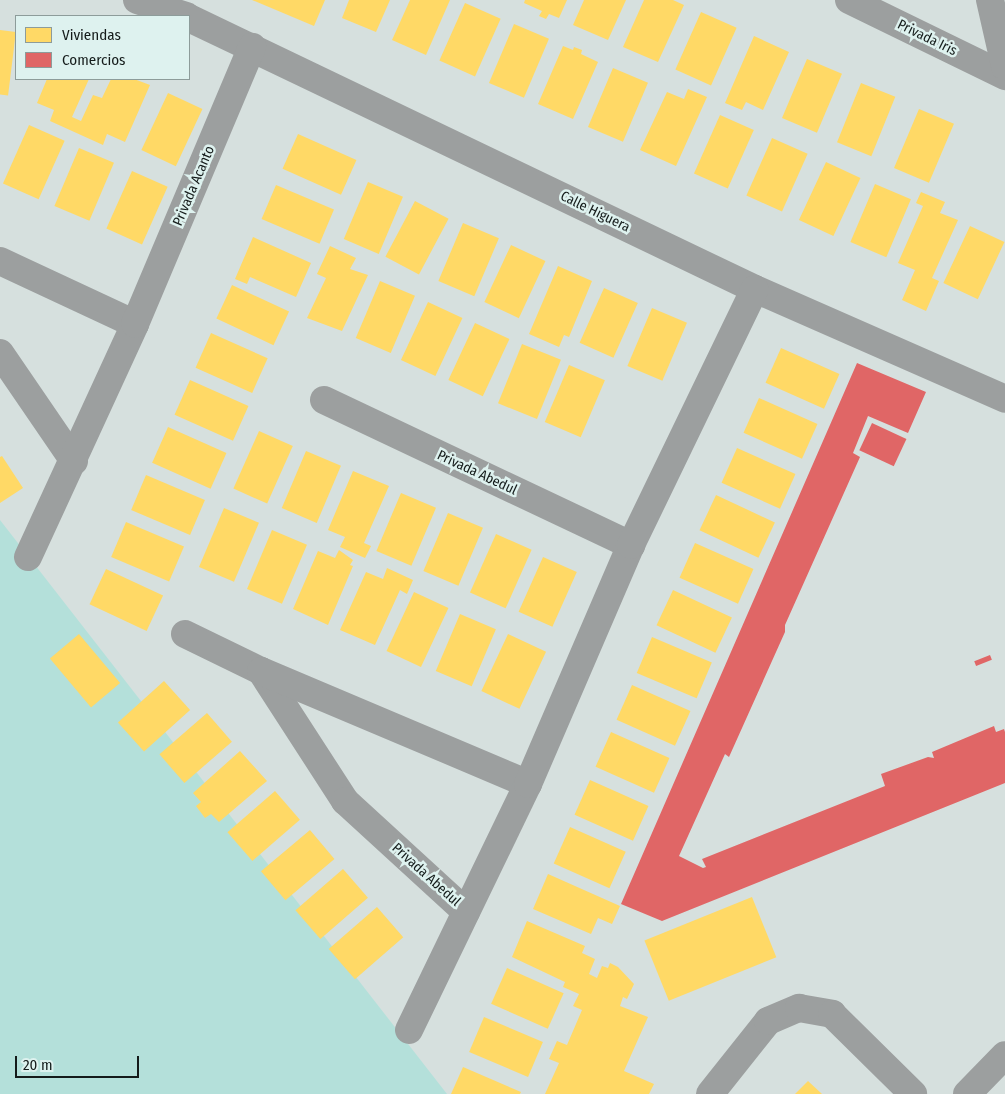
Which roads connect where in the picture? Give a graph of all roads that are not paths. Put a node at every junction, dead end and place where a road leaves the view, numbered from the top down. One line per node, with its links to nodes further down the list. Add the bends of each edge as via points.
1 (137, 0): 4 (street, Calle Higuera)
2 (849, 0): 7 (street, Privada Iris)
3 (990, 0): 6 (street)
4 (187, 12): 5 (street, Calle Higuera)
5 (252, 47): 9 (street, Calle Higuera); 10 (street, Privada Acanto)
6 (1005, 66)
7 (1005, 76)
8 (0, 261): 10 (street)
9 (755, 289): 12 (street, Calle Higuera); 15 (street, Privada Abedul)
10 (135, 324): 14 (street, Privada Acanto)
11 (0, 352): 14 (street)
12 (1005, 399)
13 (324, 400): 15 (street, Privada Abedul)
14 (74, 461): 16 (street, Privada Acanto)
15 (631, 545): 19 (street, Privada Abedul)
16 (28, 557)
17 (185, 634): 18 (street)
18 (261, 671): 19 (street); 20 (street, Privada Abedul, via 345,801)
19 (528, 784): 20 (street, Privada Abedul)
20 (466, 912): 21 (street, Privada Abedul)
21 (409, 1030)
22 (1005, 1055): 25 (street)
23 (710, 1094): 24 (street, via 768,1021 799,1008 832,1014)
24 (913, 1094)
25 (966, 1094)

